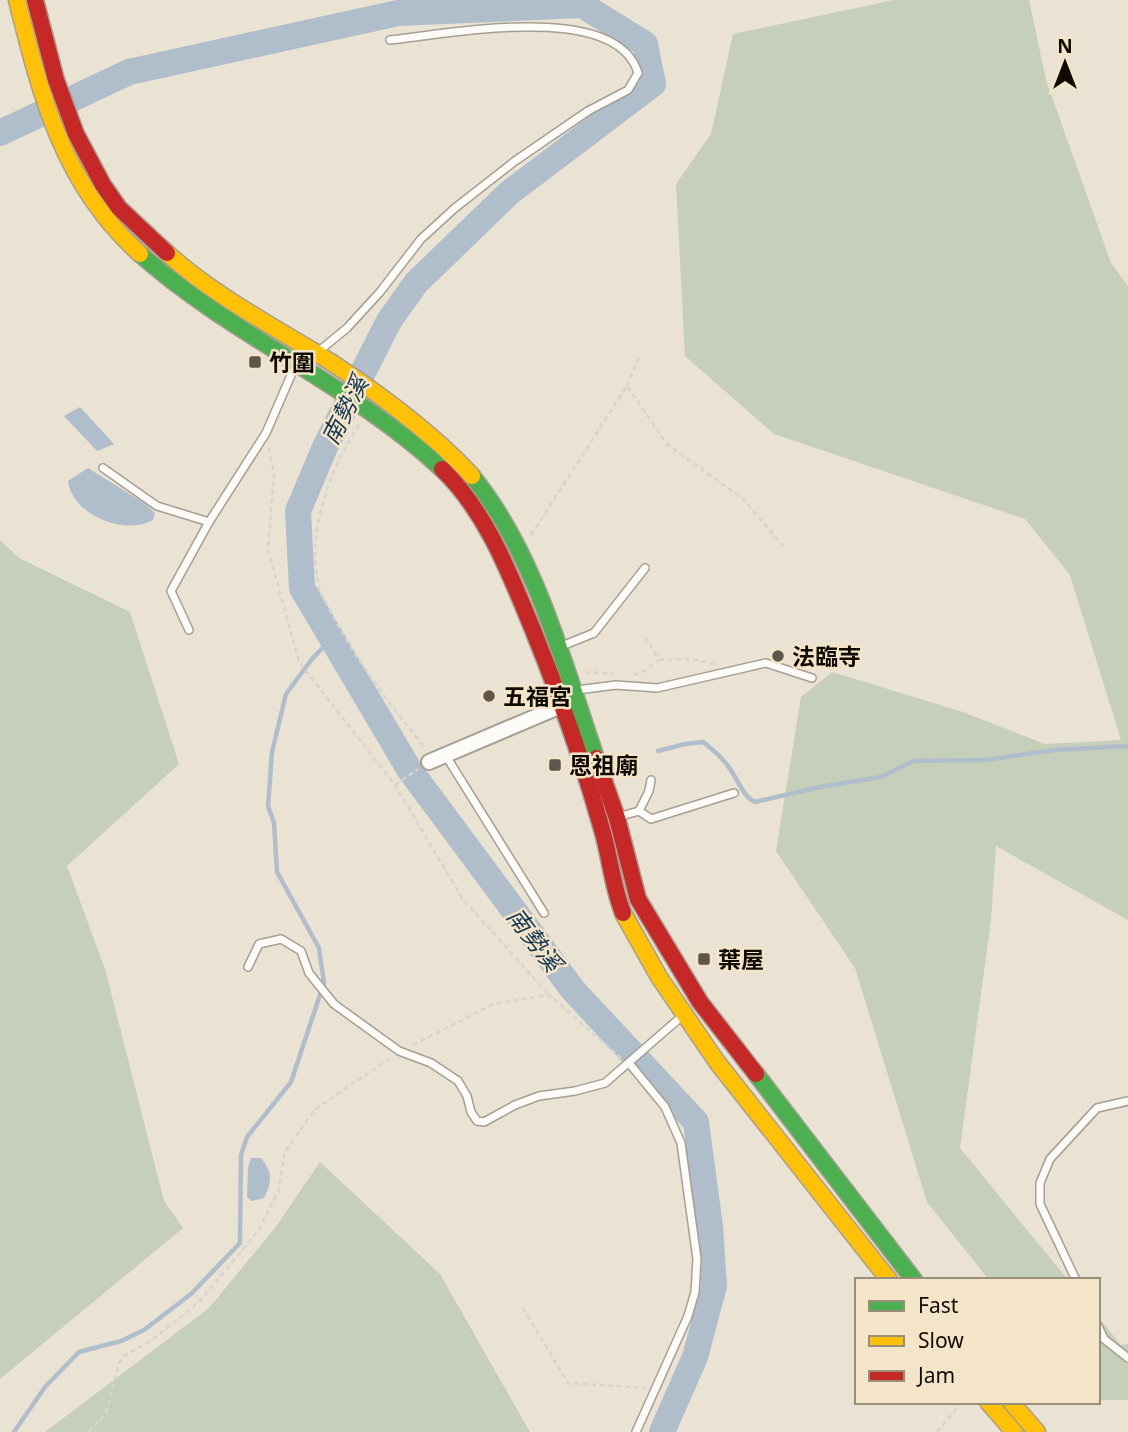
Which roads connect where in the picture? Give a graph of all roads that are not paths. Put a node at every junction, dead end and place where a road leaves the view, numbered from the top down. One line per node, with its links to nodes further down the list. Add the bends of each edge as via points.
1 (17, 0): 5 (street, via 38,85 60,143 102,214 151,265)
2 (36, 0): 4 (street, via 56,80 76,134 119,208 177,262)
3 (390, 40): 4 (lane, via 550,25 619,44 635,61 638,73 628,89 588,111 455,208 421,239 347,328)
4 (316, 353): 5 (street); 8 (street, via 444,448 492,501)
5 (297, 362): 7 (lane, via 266,433); 9 (street, via 432,461 463,491 486,524)
6 (103, 468): 7 (lane, via 157,506)
7 (209, 522): 11 (lane, via 171,590)
8 (521, 551): 9 (street); 12 (street)
9 (503, 561): 15 (street, via 541,646)
10 (645, 568): 12 (lane, via 594,633)
11 (189, 630)
12 (558, 648): 14 (street)
13 (812, 678): 14 (lane, via 766,663 657,688 616,685)
14 (573, 690): 15 (street); 20 (street)
15 (561, 706): 16 (street); 21 (street)
16 (436, 760): 22 (lane)
17 (651, 780): 19 (lane)
18 (734, 793): 19 (lane, via 651,819)
19 (639, 811): 20 (lane)
20 (617, 818): 21 (street); 24 (street, via 638,899)
21 (602, 827): 25 (street, via 619,904)
22 (544, 913)
23 (248, 967): 26 (lane, via 259,944 281,939 301,951 309,973 334,1004 399,1051 458,1081 477,1121 484,1122 539,1096 605,1083)
24 (700, 1002): 25 (street); 29 (street)
25 (679, 1018): 26 (lane); 28 (street)
26 (629, 1063): 35 (lane, via 665,1107 681,1143 698,1259 688,1316)
27 (1128, 1101): 30 (lane, via 1097,1108 1051,1159 1040,1183 1040,1204)
28 (886, 1278)
29 (912, 1278)
30 (1075, 1278)
31 (1100, 1330): 32 (lane)
32 (1128, 1358)
33 (990, 1404): 36 (street)
34 (1013, 1404): 37 (street)
35 (636, 1432)
36 (1014, 1432)
37 (1037, 1432)

